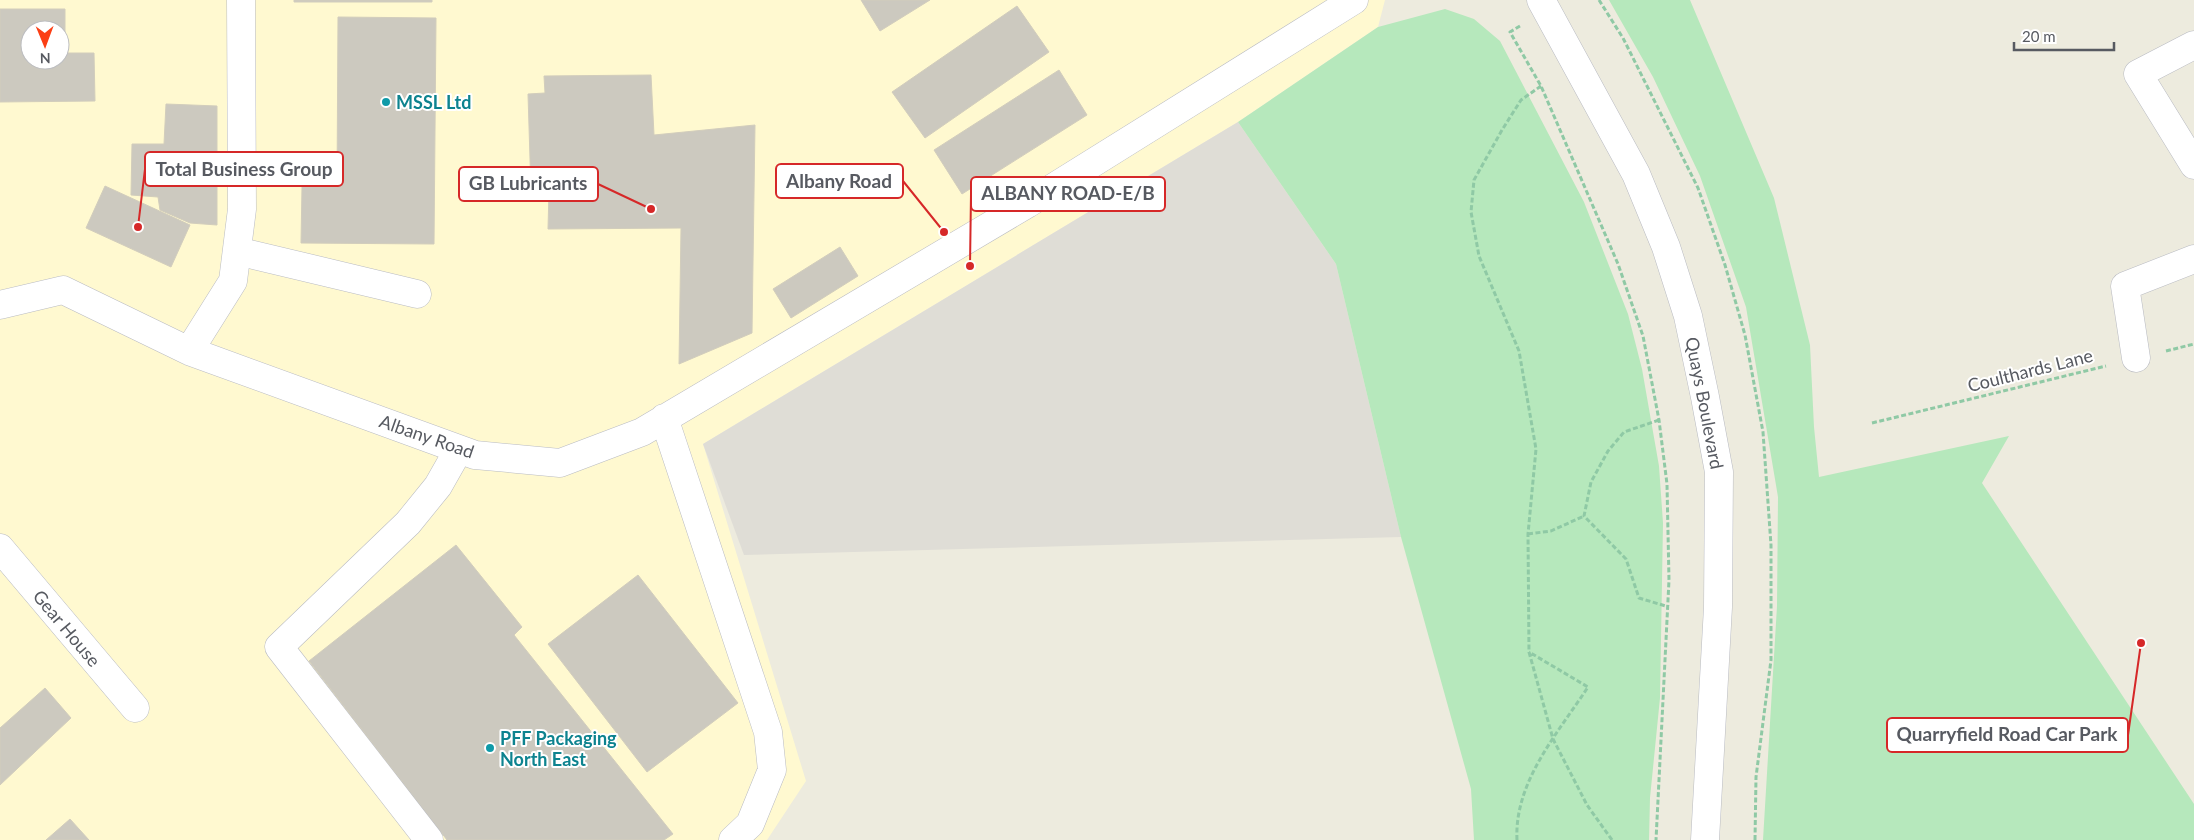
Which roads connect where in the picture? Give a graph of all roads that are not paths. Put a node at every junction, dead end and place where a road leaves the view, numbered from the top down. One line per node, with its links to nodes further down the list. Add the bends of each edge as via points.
1 (241, 0): 6 (street, via 242,210)
2 (1354, 0): 12 (street, Albany Road, via 1027,204)
3 (1544, 5): 18 (street, Quays Boulevard, via 1636,174 1666,247 1688,316 1705,397 1719,472 1718,607)
4 (2194, 45): 5 (street, via 2138,74)
5 (2194, 165)
6 (237, 251): 8 (street); 10 (street, via 233,281)
7 (2194, 259): 11 (street, via 2125,286)
8 (417, 294)
9 (0, 305): 10 (street, Albany Road, via 62,290)
10 (189, 351): 13 (street, Albany Road)
11 (2136, 358)
12 (664, 418): 13 (street, Albany Road, via 642,432 560,464 475,455); 17 (street, via 768,732 772,770 750,824)
13 (459, 449): 16 (street, via 438,486 408,523 279,647)
14 (0, 548): 15 (street, Gear House)
15 (135, 708)
16 (429, 840)
17 (733, 840)
18 (1705, 840)

